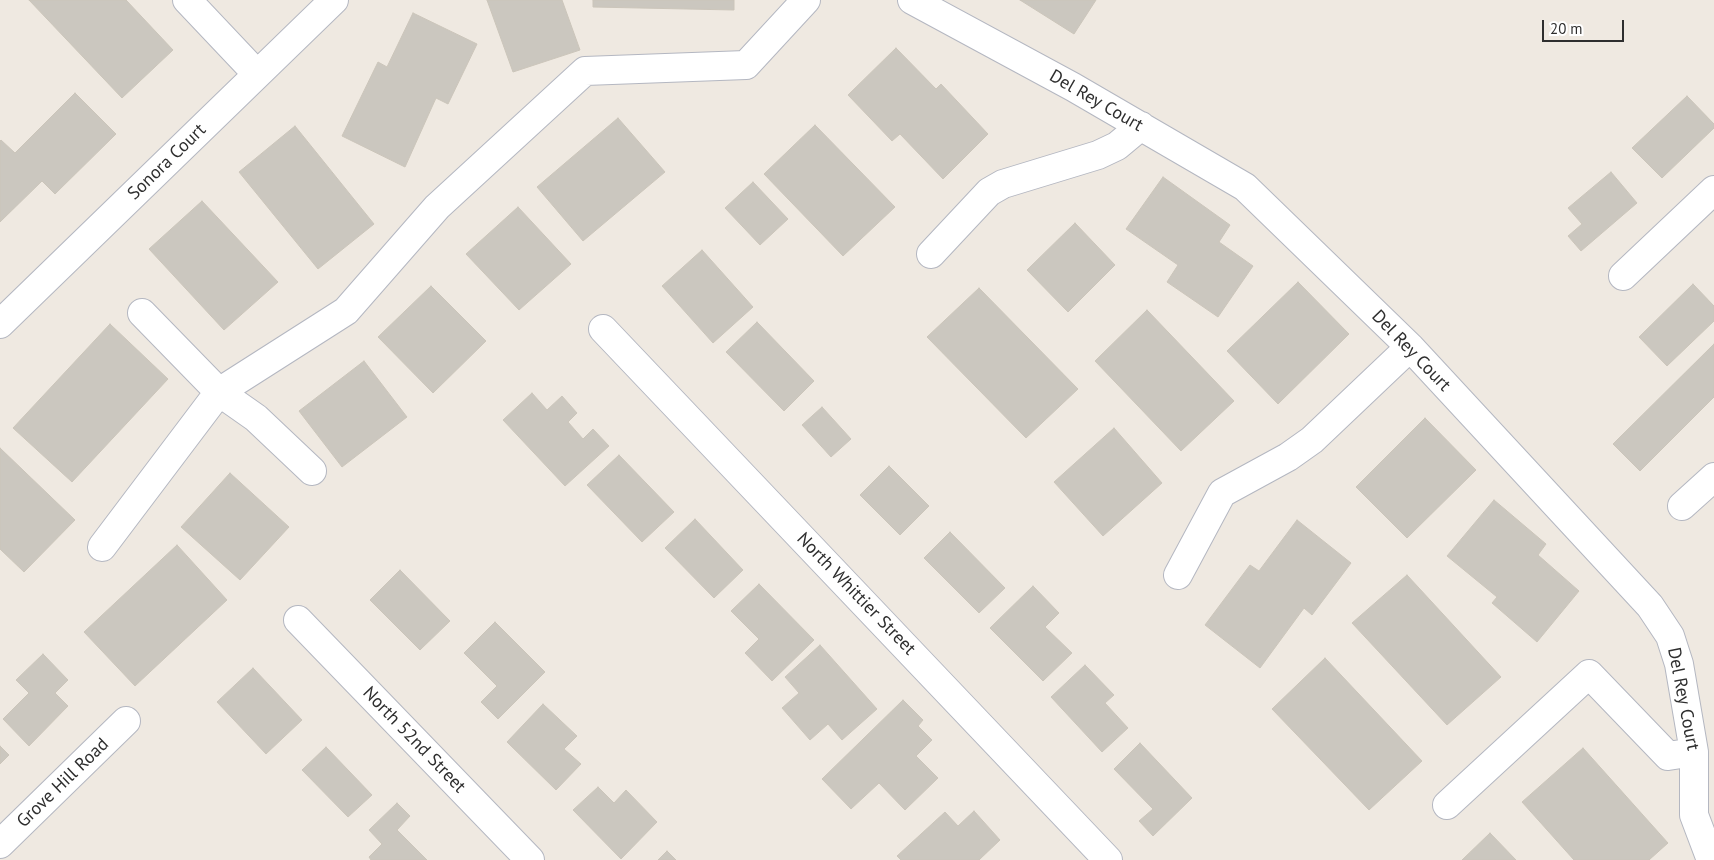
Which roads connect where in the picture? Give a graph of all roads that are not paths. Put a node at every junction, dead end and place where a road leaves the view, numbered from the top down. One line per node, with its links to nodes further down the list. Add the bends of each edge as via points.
1 (187, 0): 5 (street)
2 (334, 0): 5 (street, Sonora Court)
3 (806, 0): 14 (street, via 746,65 585,71 437,207 346,311)
4 (912, 0): 6 (street, Del Rey Court)
5 (257, 74): 11 (street, Sonora Court)
6 (1140, 126): 8 (street, via 1117,146 1098,155 1011,181 989,192); 13 (street, Del Rey Court, via 1246,187)
7 (1714, 190): 9 (street)
8 (931, 254)
9 (1623, 276)
10 (142, 313): 14 (street)
11 (0, 324)
12 (603, 329): 26 (street, North Whittier Street)
13 (1410, 347): 19 (street, via 1312,440 1222,493); 22 (street, Del Rey Court, via 1650,606 1670,636)
14 (219, 392): 15 (street, via 256,418); 18 (street)
15 (312, 471)
16 (1714, 477): 17 (street)
17 (1682, 506)
18 (102, 547)
19 (1178, 575)
20 (298, 620): 25 (street, North 52nd Street)
21 (126, 721): 24 (street, Grove Hill Road)
22 (1694, 752): 23 (street, via 1668,756 1589,674); 27 (street, Del Rey Court, via 1694,814)
23 (1447, 806)
24 (0, 844)
25 (530, 860)
26 (1108, 860)
27 (1712, 860)

